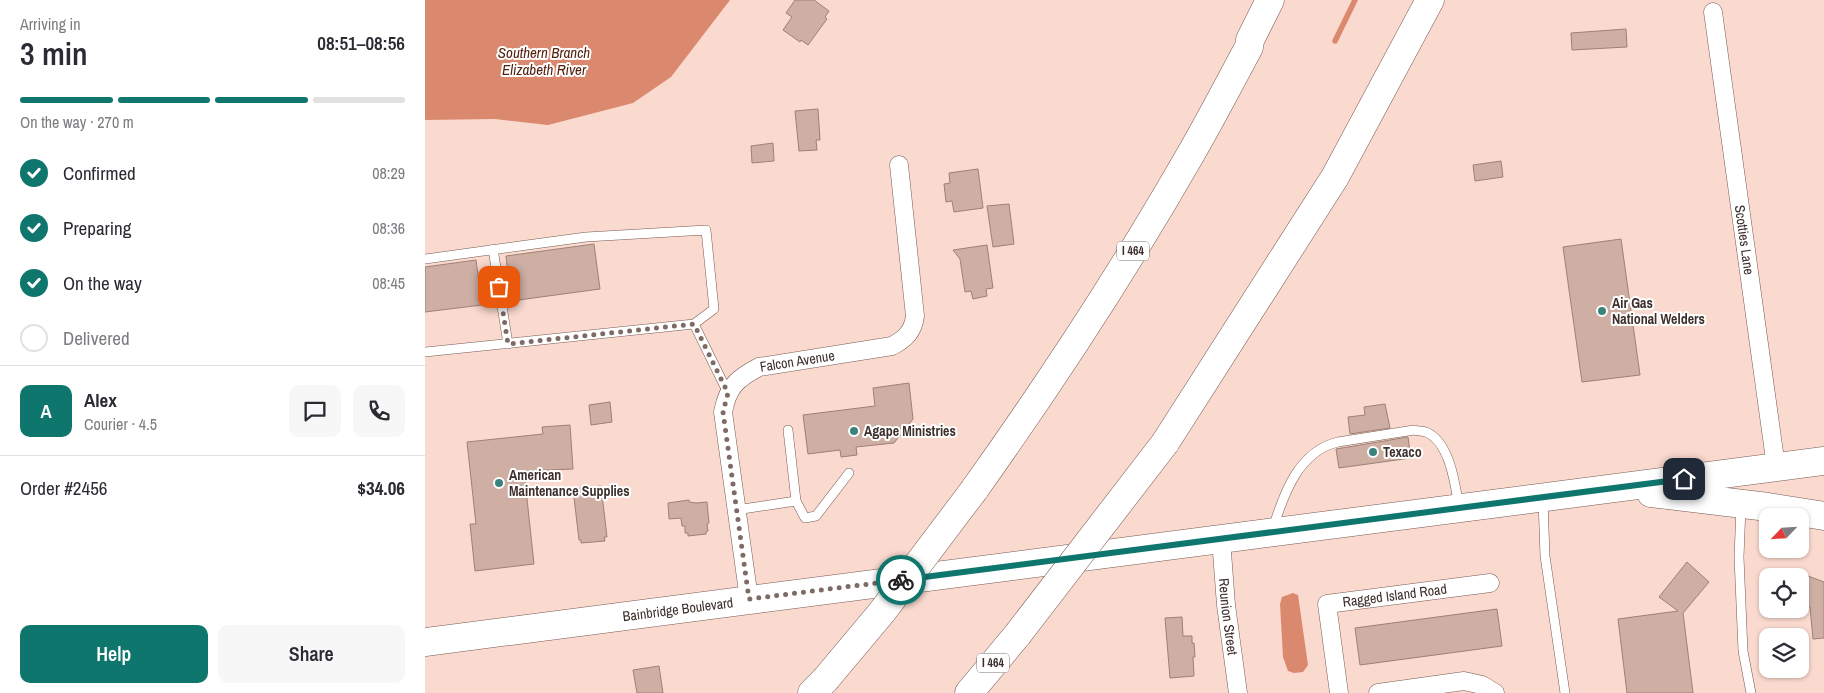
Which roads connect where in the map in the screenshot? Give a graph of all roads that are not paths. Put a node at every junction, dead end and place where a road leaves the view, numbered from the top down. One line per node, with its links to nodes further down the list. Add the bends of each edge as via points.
1 (1270, 0): 27 (main road, I 464, bridge, via 1249,47 1189,156 1063,363 883,612)
2 (1430, 0): 28 (main road, I 464, bridge, via 1335,178 1165,443)
3 (1713, 12): 13 (street, Scotties Lane)
4 (899, 165): 10 (street, Falcon Avenue, via 915,316 908,335 892,346 759,367 742,376)
5 (493, 249): 6 (lane); 7 (lane, via 586,237 706,230 713,309); 8 (lane)
6 (425, 259)
7 (694, 324): 8 (lane); 10 (lane)
8 (508, 344): 9 (lane)
9 (425, 352)
10 (728, 393): 20 (street, via 723,412)
11 (788, 430): 17 (lane)
12 (1824, 461): 13 (main road, Bainbridge Boulevard)
13 (1776, 467): 15 (main road, Bainbridge Boulevard)
14 (849, 472): 17 (lane, via 815,516 805,518)
15 (1610, 488): 16 (main road, Bainbridge Boulevard); 18 (main road)
16 (1543, 497): 19 (main road, Bainbridge Boulevard); 33 (lane, via 1545,556)
17 (796, 502): 20 (lane)
18 (1741, 504): 21 (main road); 34 (lane, via 1739,557 1743,651)
19 (1459, 508): 22 (main road, Bainbridge Boulevard); 22 (lane, via 1455,483 1441,443 1426,432 1414,430 1338,442 1315,451 1290,484)
20 (737, 510): 25 (street)
21 (1824, 516)
22 (1271, 533): 23 (main road, Bainbridge Boulevard)
23 (1221, 539): 25 (main road, Bainbridge Boulevard); 29 (street, Reunion Street)
24 (1489, 583): 30 (street, Ragged Island Road, via 1327,604)
25 (749, 599): 26 (main road, Bainbridge Boulevard)
26 (425, 642)
27 (819, 686)
28 (969, 693)
29 (1238, 693)
30 (1339, 693)
31 (1377, 693): 32 (street, via 1464,681 1482,685)
32 (1495, 693)
33 (1565, 693)
34 (1751, 693)

